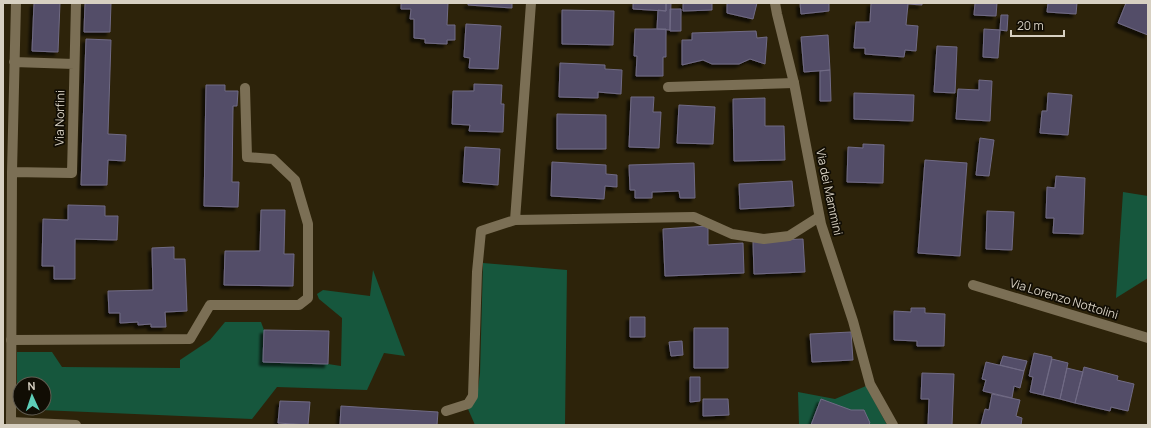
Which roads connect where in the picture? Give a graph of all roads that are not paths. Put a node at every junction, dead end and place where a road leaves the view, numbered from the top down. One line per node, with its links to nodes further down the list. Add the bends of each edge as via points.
1 (16, 3): 5 (street)
2 (76, 3): 6 (street, Via Norfini)
3 (531, 3): 15 (street)
4 (775, 3): 7 (street, Via dei Mammini)
5 (14, 62): 6 (street); 11 (street)
6 (74, 64): 13 (street, Via Norfini, via 72,173)
7 (794, 83): 8 (street); 14 (street, Via dei Mammini)
8 (668, 87)
9 (245, 88): 19 (street, via 247,157 273,159 295,180 308,224 308,298 299,305 210,305 190,339)
10 (3, 91): 11 (street)
11 (14, 91): 12 (street)
12 (8, 124): 13 (street)
13 (12, 172): 17 (street)
14 (820, 217): 15 (street, via 789,236 764,239 732,234 694,217); 23 (street, Via dei Mammini, via 870,384)
15 (515, 220): 20 (street, via 481,231 477,272 473,396 468,404)
16 (973, 285): 18 (street, Via Lorenzo Nottolini)
17 (7, 318): 19 (street)
18 (1148, 338)
19 (11, 340): 21 (street)
20 (446, 411)
21 (11, 423): 22 (street)
22 (76, 425)
23 (893, 425)

